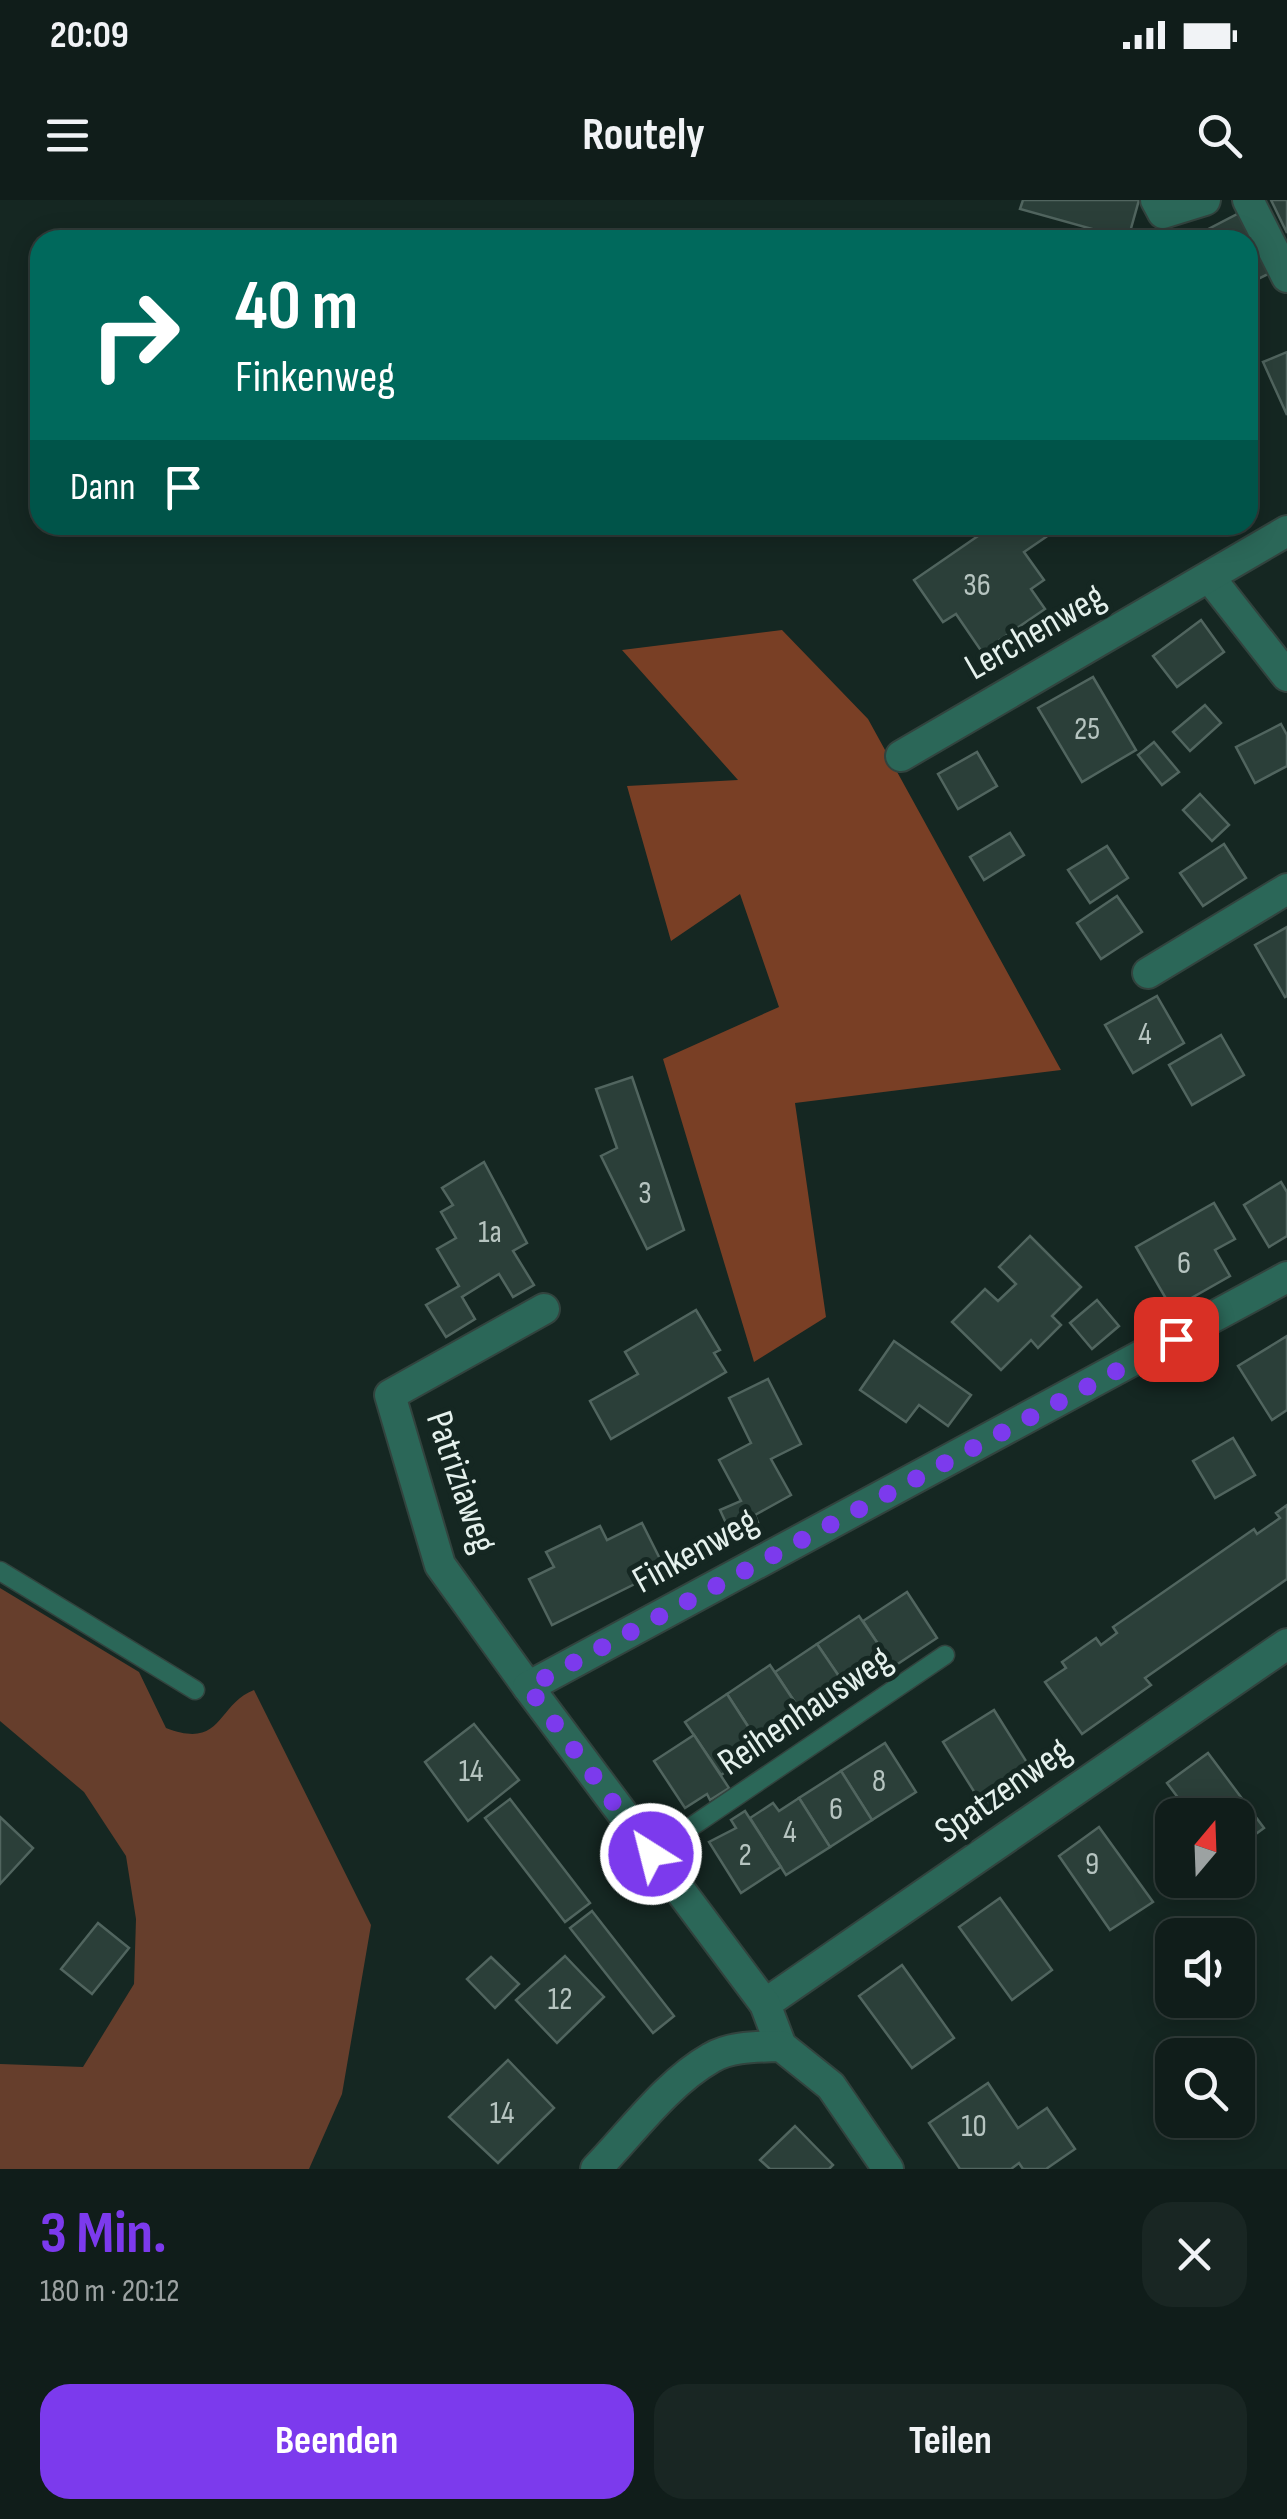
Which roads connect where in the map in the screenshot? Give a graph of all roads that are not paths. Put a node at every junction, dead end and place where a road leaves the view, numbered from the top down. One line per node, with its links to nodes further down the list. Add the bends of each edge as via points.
1 (1156, 200): 2 (street, via 1164,213)
2 (1205, 200)
3 (1248, 200): 4 (street)
4 (1287, 277)
5 (1287, 531): 6 (street, Lerchenweg)
6 (1210, 578): 7 (street); 8 (street, Lerchenweg)
7 (1287, 676)
8 (901, 756)
9 (1287, 889): 10 (street)
10 (1148, 974)
11 (1287, 1277): 16 (street, Finkenweg)
12 (544, 1308): 16 (street, Patriziaweg, via 390,1395 440,1565)
13 (0, 1571): 17 (lane)
14 (1287, 1644): 19 (street, Spatzenweg)
15 (945, 1656): 18 (lane, Reihenhausweg)
16 (528, 1687): 18 (street)
17 (196, 1690)
18 (651, 1854): 19 (street)
19 (765, 2004): 20 (street)
20 (781, 2046): 21 (street, via 711,2057); 22 (street, via 831,2086)
21 (596, 2169)
22 (888, 2169)

